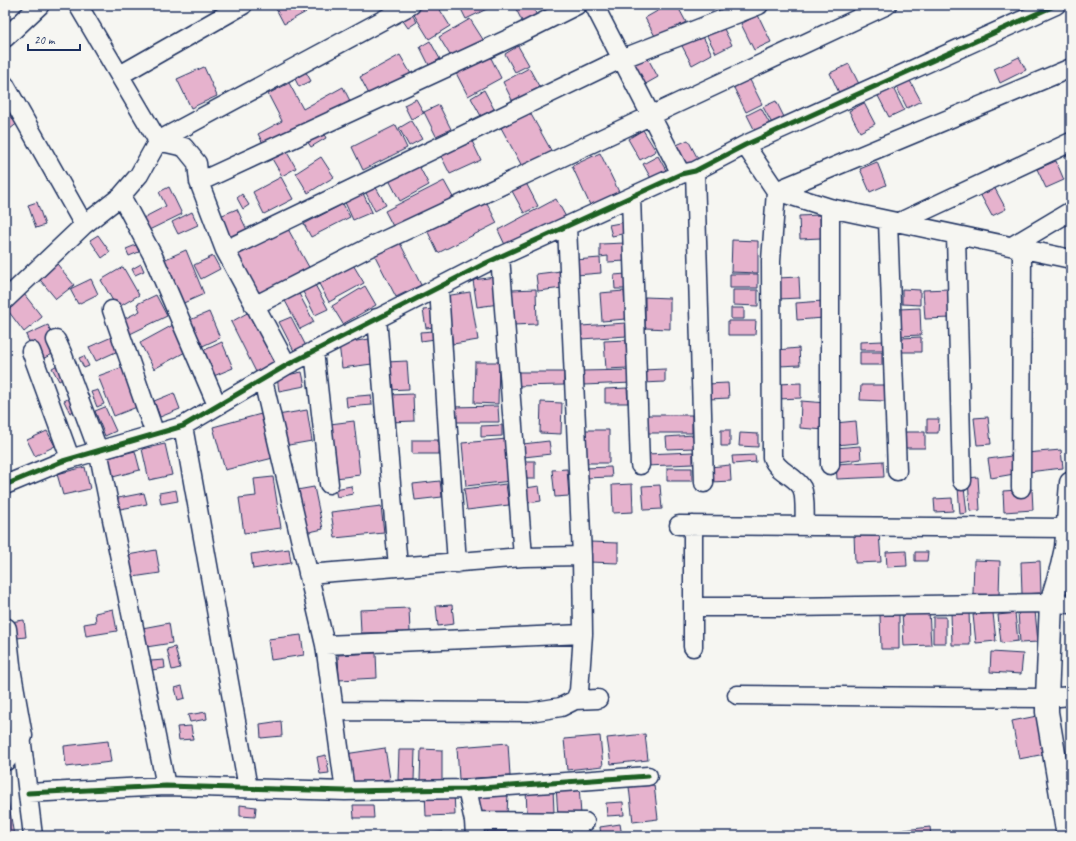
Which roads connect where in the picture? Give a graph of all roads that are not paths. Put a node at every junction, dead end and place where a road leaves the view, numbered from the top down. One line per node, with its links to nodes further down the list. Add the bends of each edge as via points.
1 (40, 5): 10 (street)
2 (78, 5): 13 (street)
3 (243, 5): 13 (street)
4 (410, 5): 16 (street)
5 (577, 5): 20 (street)
6 (594, 5): 11 (street)
7 (759, 5): 11 (street)
8 (887, 5): 15 (street)
9 (1056, 5): 18 (street)
10 (5, 38)
11 (621, 59): 15 (street); 31 (street)
12 (1071, 68): 21 (street)
13 (120, 75): 16 (street)
14 (5, 85): 27 (street)
15 (652, 115): 19 (street); 36 (street, via 370,247)
16 (158, 141): 20 (street, via 184,147 197,163); 22 (street, via 139,175)
17 (1071, 142): 26 (street)
18 (745, 145): 19 (street); 21 (street)
19 (688, 172): 23 (street); 53 (street)
20 (199, 182): 31 (street)
21 (776, 191): 24 (street); 58 (street, via 771,261 772,457 776,465 796,480 802,488)
22 (122, 196): 27 (street); 44 (street, via 175,304)
23 (631, 197): 28 (street); 49 (street)
24 (830, 208): 26 (street); 50 (street)
25 (1071, 211): 30 (street)
26 (894, 222): 29 (street); 51 (street)
27 (84, 225): 35 (street)
28 (567, 226): 32 (street); 60 (street)
29 (956, 235): 30 (street); 52 (street)
30 (1017, 248): 33 (street); 57 (street)
31 (225, 250): 36 (street)
32 (500, 256): 34 (street); 61 (street)
33 (1071, 259)
34 (439, 288): 38 (street); 62 (street)
35 (5, 300)
36 (254, 306): 42 (street)
37 (112, 310): 46 (street)
38 (377, 318): 41 (street); 64 (street)
39 (56, 340): 47 (street)
40 (31, 351): 48 (street)
41 (314, 351): 42 (street); 55 (street)
42 (287, 365): 43 (street)
43 (263, 380): 44 (street); 65 (street)
44 (217, 406): 45 (street)
45 (183, 426): 46 (street); 83 (street)
46 (155, 434): 47 (street)
47 (98, 450): 48 (street); 82 (street)
48 (70, 458): 56 (street)
49 (640, 465)
50 (830, 465)
51 (897, 471)
52 (962, 481)
53 (704, 483)
54 (1071, 483): 59 (street)
55 (329, 484)
56 (5, 485)
57 (1021, 488)
58 (805, 526): 59 (street); 67 (street, via 686,525)
59 (1067, 528): 63 (street)
60 (582, 556): 61 (street); 69 (street)
61 (523, 557): 62 (street)
62 (458, 563): 64 (street)
63 (1066, 565): 66 (street)
64 (398, 567): 65 (street)
65 (308, 574): 70 (street)
66 (1061, 603): 67 (street); 74 (street)
67 (692, 607): 71 (street)
68 (5, 630): 78 (street)
69 (583, 634): 70 (street); 76 (street, via 579,691)
70 (324, 644): 77 (street)
71 (693, 646)
72 (737, 695): 74 (street)
73 (1071, 696): 74 (street)
74 (1047, 698): 81 (street, via 1047,712)
75 (598, 699): 76 (street)
76 (575, 700): 77 (street, via 561,707 530,712)
77 (334, 711): 85 (street)
78 (21, 736): 79 (street); 86 (street)
79 (5, 759)
80 (648, 776): 84 (street)
81 (1065, 776): 90 (street)
82 (166, 786): 83 (street); 86 (street)
83 (248, 788): 85 (street)
84 (467, 789): 85 (street); 88 (street)
85 (345, 791)
86 (28, 793): 89 (street)
87 (585, 822): 88 (street)
88 (474, 828)
89 (33, 836)
90 (1068, 836)

